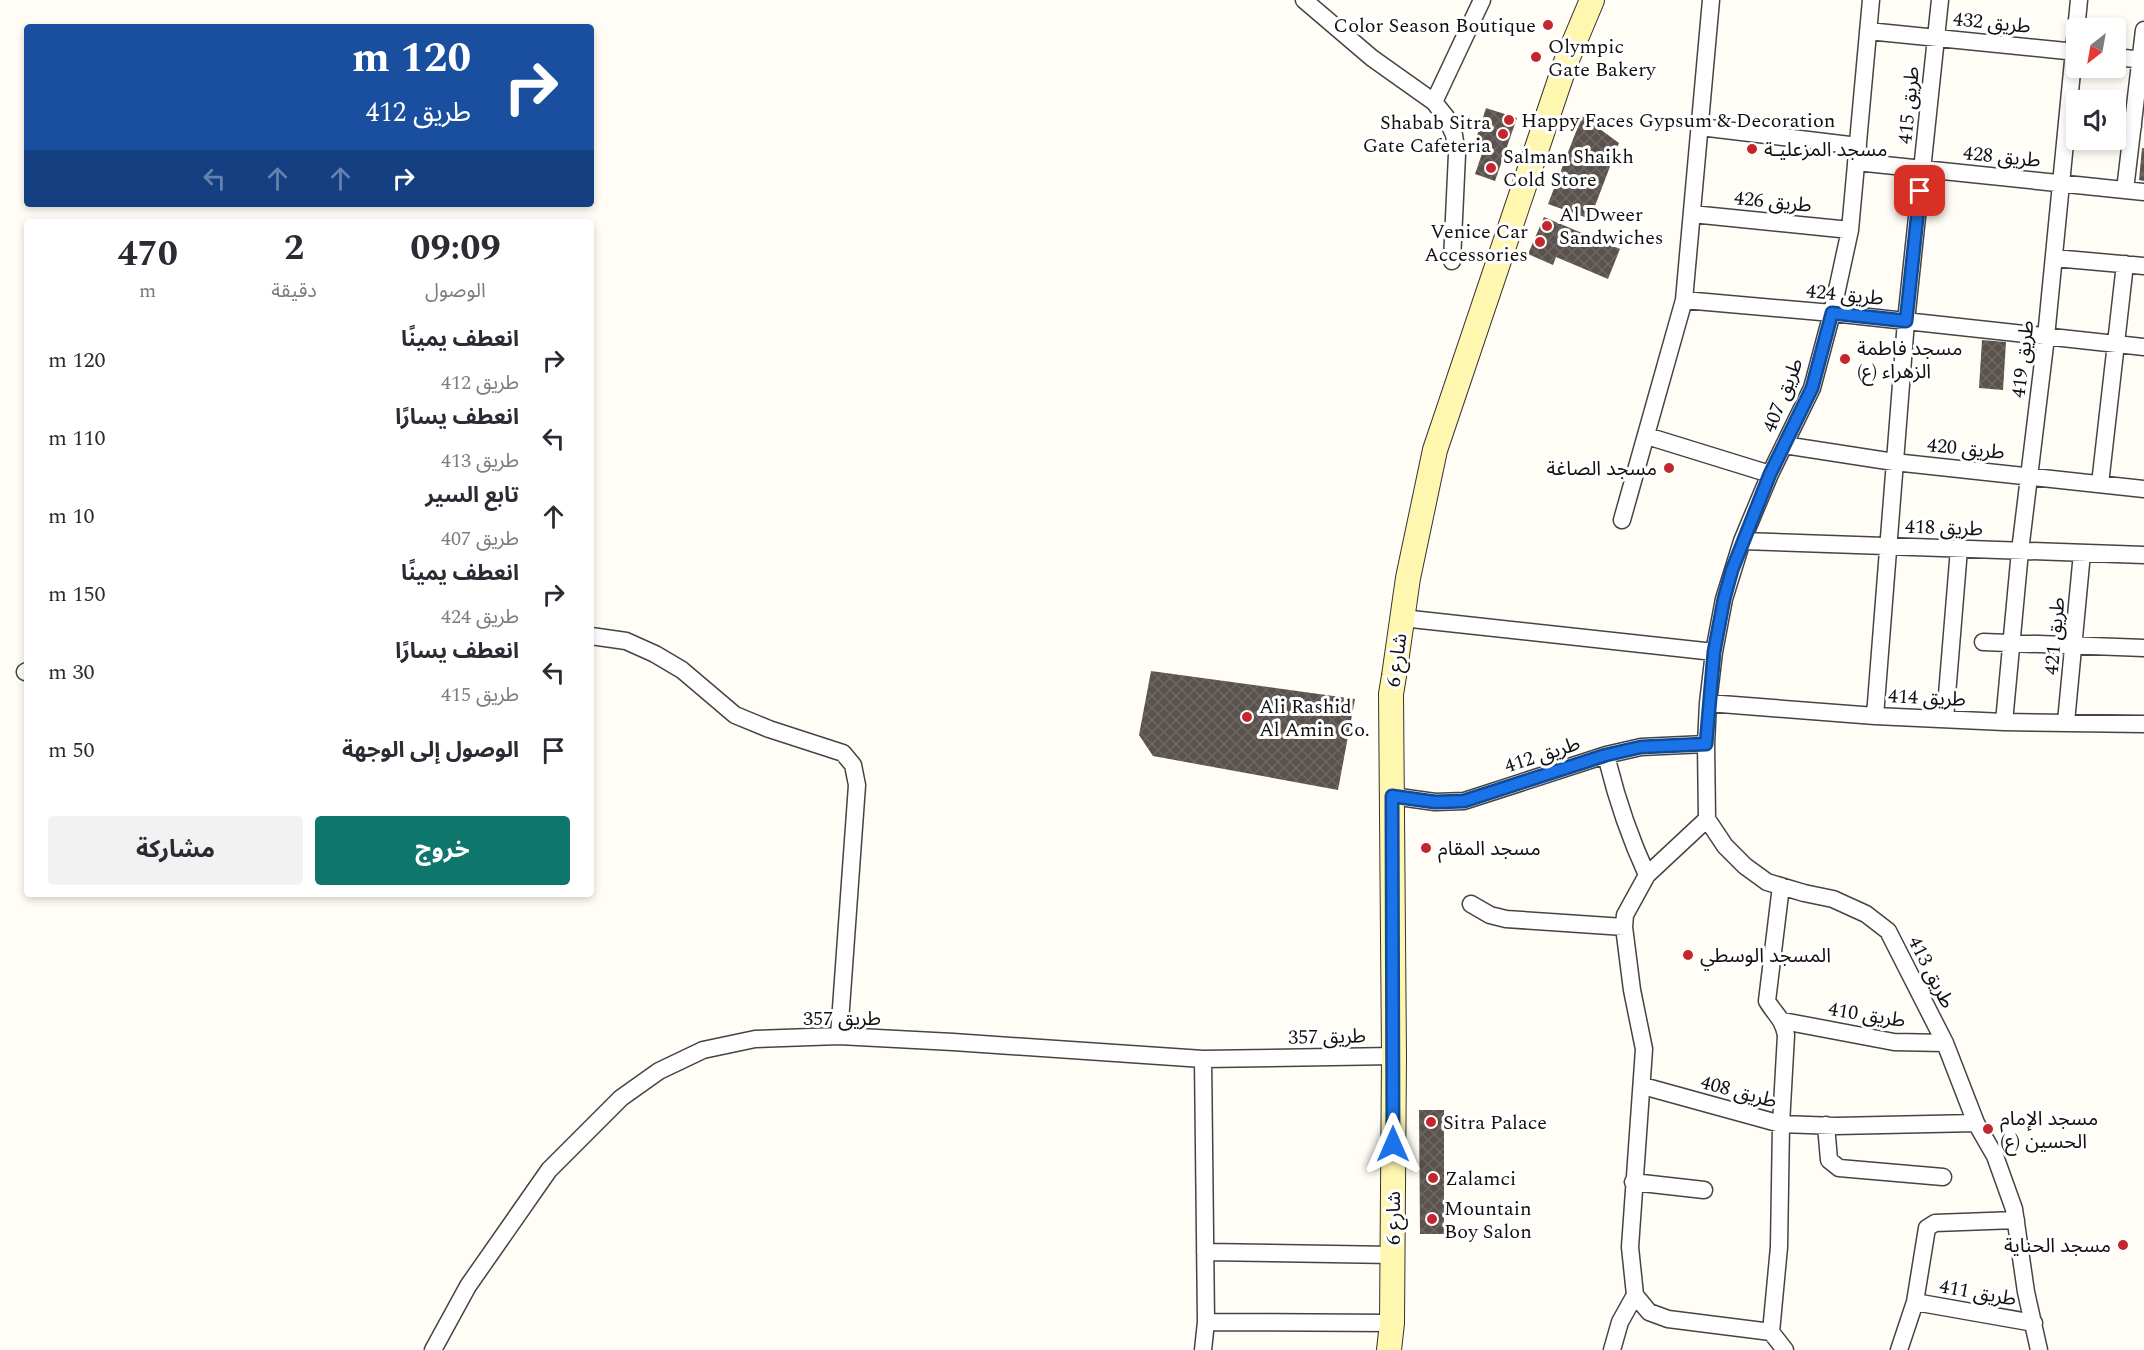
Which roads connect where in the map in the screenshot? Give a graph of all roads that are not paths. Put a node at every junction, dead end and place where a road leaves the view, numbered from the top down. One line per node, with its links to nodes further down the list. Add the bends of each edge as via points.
1 (1304, 0): 15 (street, via 1372,58)
2 (1482, 0): 15 (street)
3 (1592, 0): 51 (street, شارع 6, via 1566,62 1435,450)
4 (1711, 0): 18 (street)
5 (1872, 0): 10 (street, طريق 407)
6 (1941, 0): 11 (street, طريق 415)
7 (2079, 0): 8 (street, طريق 419)
8 (2078, 18)
9 (2144, 30): 14 (street)
10 (1868, 31): 11 (street, طريق 432); 20 (street, طريق 407)
11 (1936, 38): 12 (street, طريق 432); 21 (street, طريق 415)
12 (2066, 51)
13 (2126, 58): 14 (street)
14 (2142, 60): 17 (street)
15 (1434, 102): 28 (street, via 1446,117 1458,154)
16 (2126, 125): 17 (street)
17 (2133, 126): 23 (street)
18 (1700, 127): 20 (street); 25 (street)
19 (2066, 150): 22 (street, طريق 419)
20 (1857, 154): 21 (street, طريق 428); 26 (street, طريق 407)
21 (1922, 169): 22 (street, طريق 428); 33 (street, طريق 415)
22 (2061, 183): 23 (street, طريق 428); 27 (street, طريق 419)
23 (2125, 190): 24 (street, طريق 428)
24 (2144, 192)
25 (1692, 214): 26 (street, طريق 426); 31 (street)
26 (1850, 230): 32 (street, طريق 407)
27 (2054, 258): 29 (street); 34 (street, طريق 419)
28 (1452, 261)
29 (2125, 264): 30 (street); 35 (street)
30 (2144, 266)
31 (1684, 300): 32 (street, طريق 424); 37 (street)
32 (1832, 313): 33 (street, طريق 424); 38 (street, طريق 407, via 1812,388)
33 (1906, 321): 34 (street, طريق 424); 39 (street, طريق 415)
34 (2046, 337): 35 (street, طريق 424); 41 (street, طريق 419)
35 (2116, 345): 36 (street, طريق 424); 42 (street)
36 (2144, 347)
37 (1647, 436): 40 (street); 44 (street)
38 (1784, 445): 39 (street, طريق 420); 40 (street, طريق 407)
39 (1894, 462): 41 (street, طريق 420); 46 (street, طريق 415)
40 (1770, 474): 45 (street, طريق 407)
41 (2029, 476): 42 (street, طريق 420); 48 (street, طريق 419)
42 (2100, 484): 43 (street, طريق 420)
43 (2144, 489)
44 (1622, 520)
45 (1742, 541): 46 (street, طريق 418); 57 (street, طريق 407, via 1724,599)
46 (1887, 546): 47 (street, طريق 418); 59 (street, طريق 415)
47 (1959, 549): 48 (street, طريق 418); 60 (street)
48 (2020, 551): 49 (street, طريق 418); 54 (street, طريق 419)
49 (2082, 553): 50 (street, طريق 418); 55 (street, طريق 421)
50 (2144, 555)
51 (1402, 618): 57 (street); 66 (street, شارع 6, via 1391,694)
52 (594, 636): 73 (street, via 626,641 655,654 682,670 735,715 843,753 853,765 857,785)
53 (1983, 642): 54 (street)
54 (2012, 643): 55 (street); 61 (street, طريق 419)
55 (2075, 645): 56 (street); 62 (street, طريق 421)
56 (2144, 648)
57 (1714, 652): 58 (street, طريق 407)
58 (1708, 703): 59 (street, طريق 414); 64 (street)
59 (1875, 716): 60 (street, طريق 414)
60 (1945, 719): 61 (street, طريق 414)
61 (2004, 722): 62 (street, طريق 414)
62 (2066, 722): 63 (street, طريق 414)
63 (2144, 724)
64 (1706, 744): 65 (street, طريق 412, via 1641,747); 67 (street)
65 (1606, 755): 66 (street, طريق 412, via 1464,801 1435,802); 68 (street, via 1619,807)
66 (1392, 796): 75 (street, شارع 6)
67 (1707, 819): 68 (street); 69 (street, طريق 413, via 1745,866 1767,882)
68 (1647, 875): 71 (street, via 1625,915)
69 (1781, 886): 72 (street, via 1767,1001); 74 (street, طريق 413, via 1833,899 1866,914 1888,931)
70 (1471, 904): 71 (street, via 1506,919)
71 (1624, 927): 77 (street, via 1644,1050)
72 (1783, 1021): 74 (street, طريق 410, via 1894,1042); 79 (street, via 1786,1035)
73 (839, 1036): 76 (street, طريق 357); 93 (street, طريق 357, via 756,1039 703,1050 659,1071 621,1098 549,1170 468,1286)
74 (1945, 1043): 78 (street, طريق 413)
75 (1394, 1056): 76 (street, طريق 357); 86 (street, شارع 6)
76 (1203, 1059): 85 (street)
77 (1642, 1086): 79 (street, طريق 408); 82 (street)
78 (1976, 1123): 80 (street, طريق 408); 84 (street, طريق 413, via 1995,1156)
79 (1781, 1124): 80 (street, طريق 408); 92 (street, via 1779,1247)
80 (1826, 1125): 81 (street, via 1829,1160 1839,1168)
81 (1943, 1178)
82 (1634, 1182): 83 (street); 87 (street, via 1630,1247)
83 (1704, 1190)
84 (2016, 1220): 88 (street, طريق 411, via 1930,1225); 91 (street, طريق 413)
85 (1205, 1252): 86 (street); 89 (street)
86 (1393, 1255): 90 (street, شارع 6)
87 (1635, 1295): 92 (street, via 1649,1312 1668,1319); 96 (street, via 1620,1322)
88 (1915, 1302): 91 (street, طريق 411); 98 (street, طريق 411)
89 (1206, 1322): 90 (street); 94 (street)
90 (1392, 1323): 95 (street, شارع 6)
91 (2034, 1323): 99 (street, طريق 413)
92 (1771, 1332): 97 (street)
93 (433, 1350)
94 (1203, 1350)
95 (1389, 1350)
96 (1612, 1350)
97 (1785, 1350)
98 (1899, 1350)
99 (2039, 1350)

